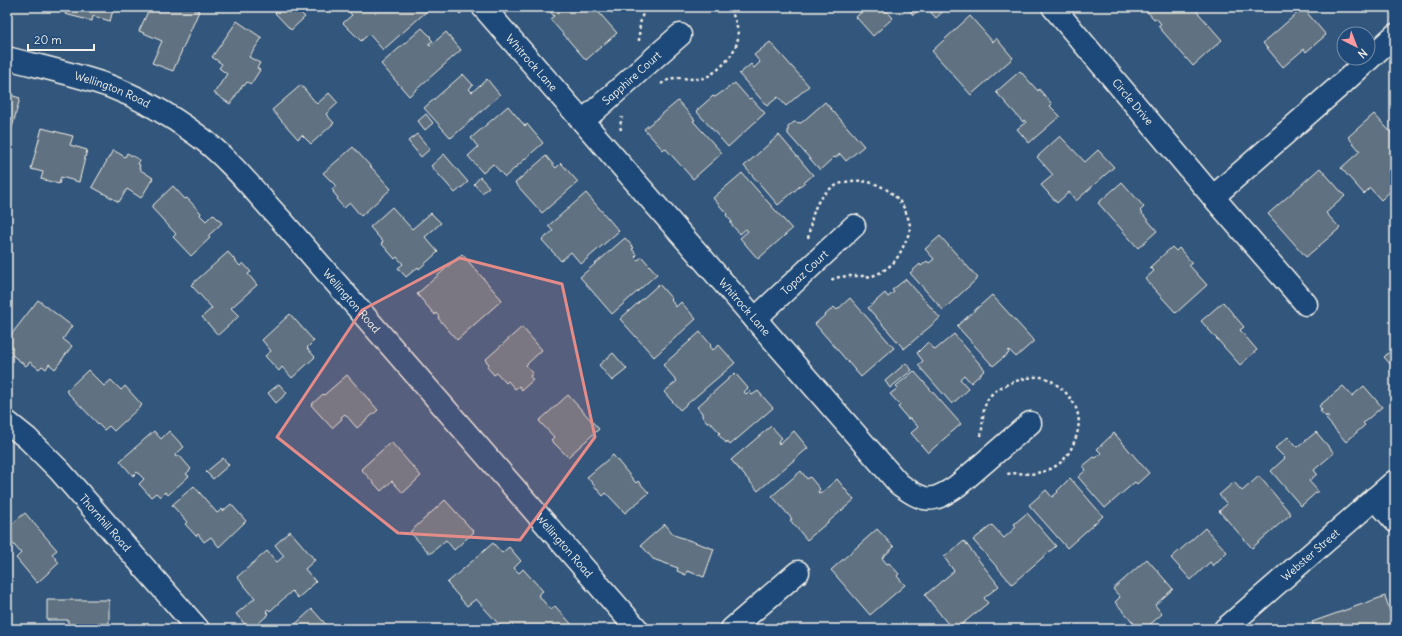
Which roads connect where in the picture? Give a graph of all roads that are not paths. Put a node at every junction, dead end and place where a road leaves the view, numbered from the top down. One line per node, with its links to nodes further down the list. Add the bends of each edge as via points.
1 (483, 7): 6 (street, Whitrock Lane)
2 (1053, 7): 7 (street, Circle Drive)
3 (680, 35): 6 (street, Sapphire Court)
4 (1395, 35): 7 (street)
5 (7, 58): 18 (street, Wellington Road, via 111,87 156,108 198,135 230,163)
6 (583, 121): 10 (street, Whitrock Lane)
7 (1213, 197): 9 (street, Circle Drive)
8 (854, 226): 10 (street, Topaz Court)
9 (1306, 304)
10 (755, 318): 12 (street, Whitrock Lane, via 899,484 914,495 930,500 946,494)
11 (7, 422): 17 (street, Thornhill Road, via 60,471)
12 (1030, 423)
13 (1395, 481): 14 (street, Webster Street)
14 (1375, 498): 15 (street); 20 (street, Webster Street)
15 (1395, 521)
16 (798, 572): 19 (street)
17 (198, 629)
18 (637, 629)
19 (732, 629)
20 (1225, 629)

